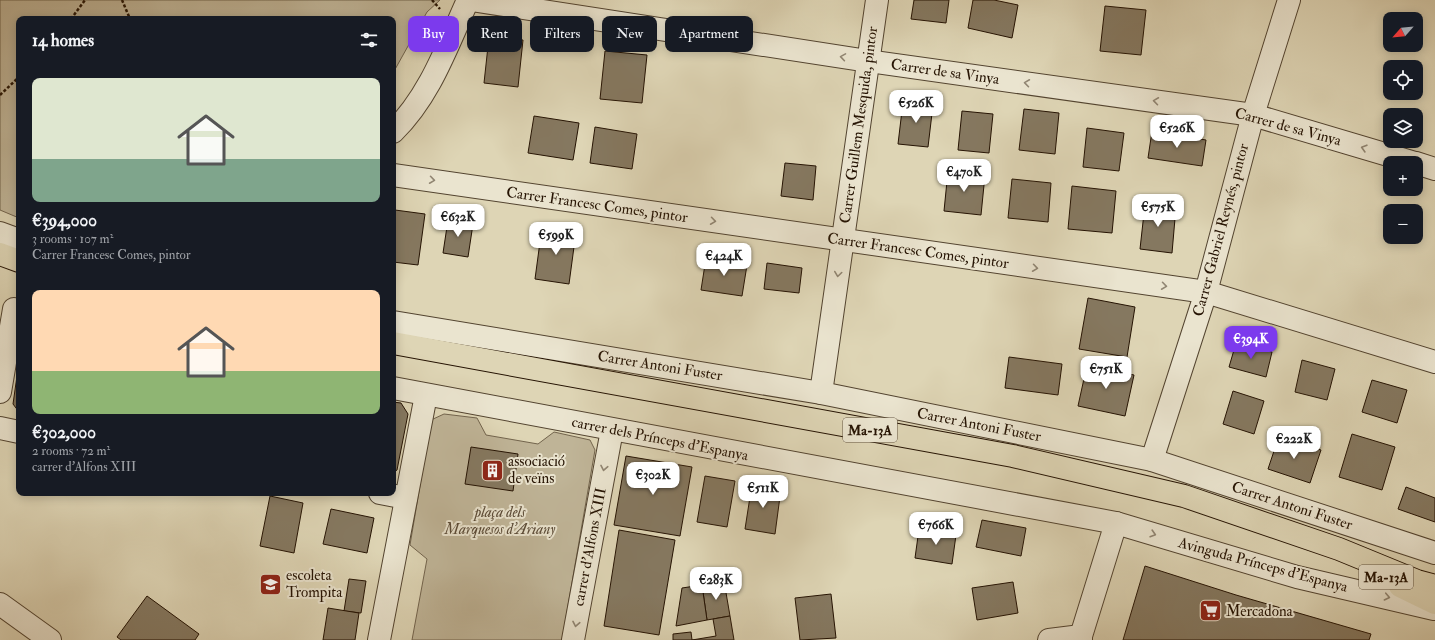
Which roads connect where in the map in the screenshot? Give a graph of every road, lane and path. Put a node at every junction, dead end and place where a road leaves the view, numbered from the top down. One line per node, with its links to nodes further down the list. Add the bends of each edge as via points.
1 (85, 0): 6 (path)
2 (122, 0): 7 (path)
3 (470, 0): 8 (street, Carrer de sa Vinya, one-way to 3); 12 (street, via 434,76 407,118)
4 (876, 0): 8 (street, Carrer Guillem Mesquida, pintor)
5 (1289, 0): 11 (street, Carrer Gabriel Reynés, pintor)
6 (73, 16)
7 (129, 16)
8 (868, 61): 11 (street, Carrer de sa Vinya, one-way to 8); 19 (street, Carrer Guillem Mesquida, pintor)
9 (16, 80): 10 (path)
10 (0, 95)
11 (1253, 115): 13 (street, Carrer de sa Vinya, one-way to 11); 22 (street, Carrer Gabriel Reynés, pintor)
12 (396, 129)
13 (1392, 156)
14 (1423, 165): 15 (street, Carrer de sa Vinya)
15 (1435, 169)
16 (396, 175): 19 (street, Carrer Francesc Comes, pintor, one-way to 19)
17 (0, 233): 18 (street)
18 (16, 239)
19 (843, 240): 22 (street, Carrer Francesc Comes, pintor, one-way to 22); 29 (street, Carrer Guillem Mesquida, pintor, one-way to 29)
20 (0, 254): 21 (main road)
21 (16, 260)
22 (1206, 292): 26 (street, Carrer Francesc Comes, pintor); 34 (street, Carrer Gabriel Reynés, pintor)
23 (11, 308): 28 (street)
24 (396, 322): 29 (street, Carrer Antoni Fuster)
25 (396, 344): 38 (main road, Ma-13A, via 1013,456 1184,496)
26 (1435, 362)
27 (396, 389): 30 (street, carrer dels Prínceps d'Espanya)
28 (0, 392)
29 (821, 393): 34 (street, Carrer Antoni Fuster)
30 (426, 395): 32 (street, carrer dels Prínceps d'Espanya); 36 (street)
31 (0, 428): 33 (street)
32 (612, 430): 37 (street, carrer dels Prínceps d'Espanya); 47 (street, carrer d'Alfons XIII, one-way to 47)
33 (16, 431)
34 (1152, 460): 39 (street, Carrer Antoni Fuster)
35 (396, 496): 36 (street)
36 (406, 498): 46 (street)
37 (1116, 523): 43 (street, Avinguda Prínceps d'Espanya, one-way to 43, via 1297,577); 44 (street)
38 (1339, 549): 40 (main road, Ma-13A); 41 (main road, Ma-13A, via 1414,594)
39 (1435, 553)
40 (1435, 586)
41 (1435, 603)
42 (0, 604): 45 (street)
43 (1435, 609)
44 (1081, 638): 48 (street)
45 (50, 640)
46 (379, 640)
47 (573, 640)
48 (1049, 640)

